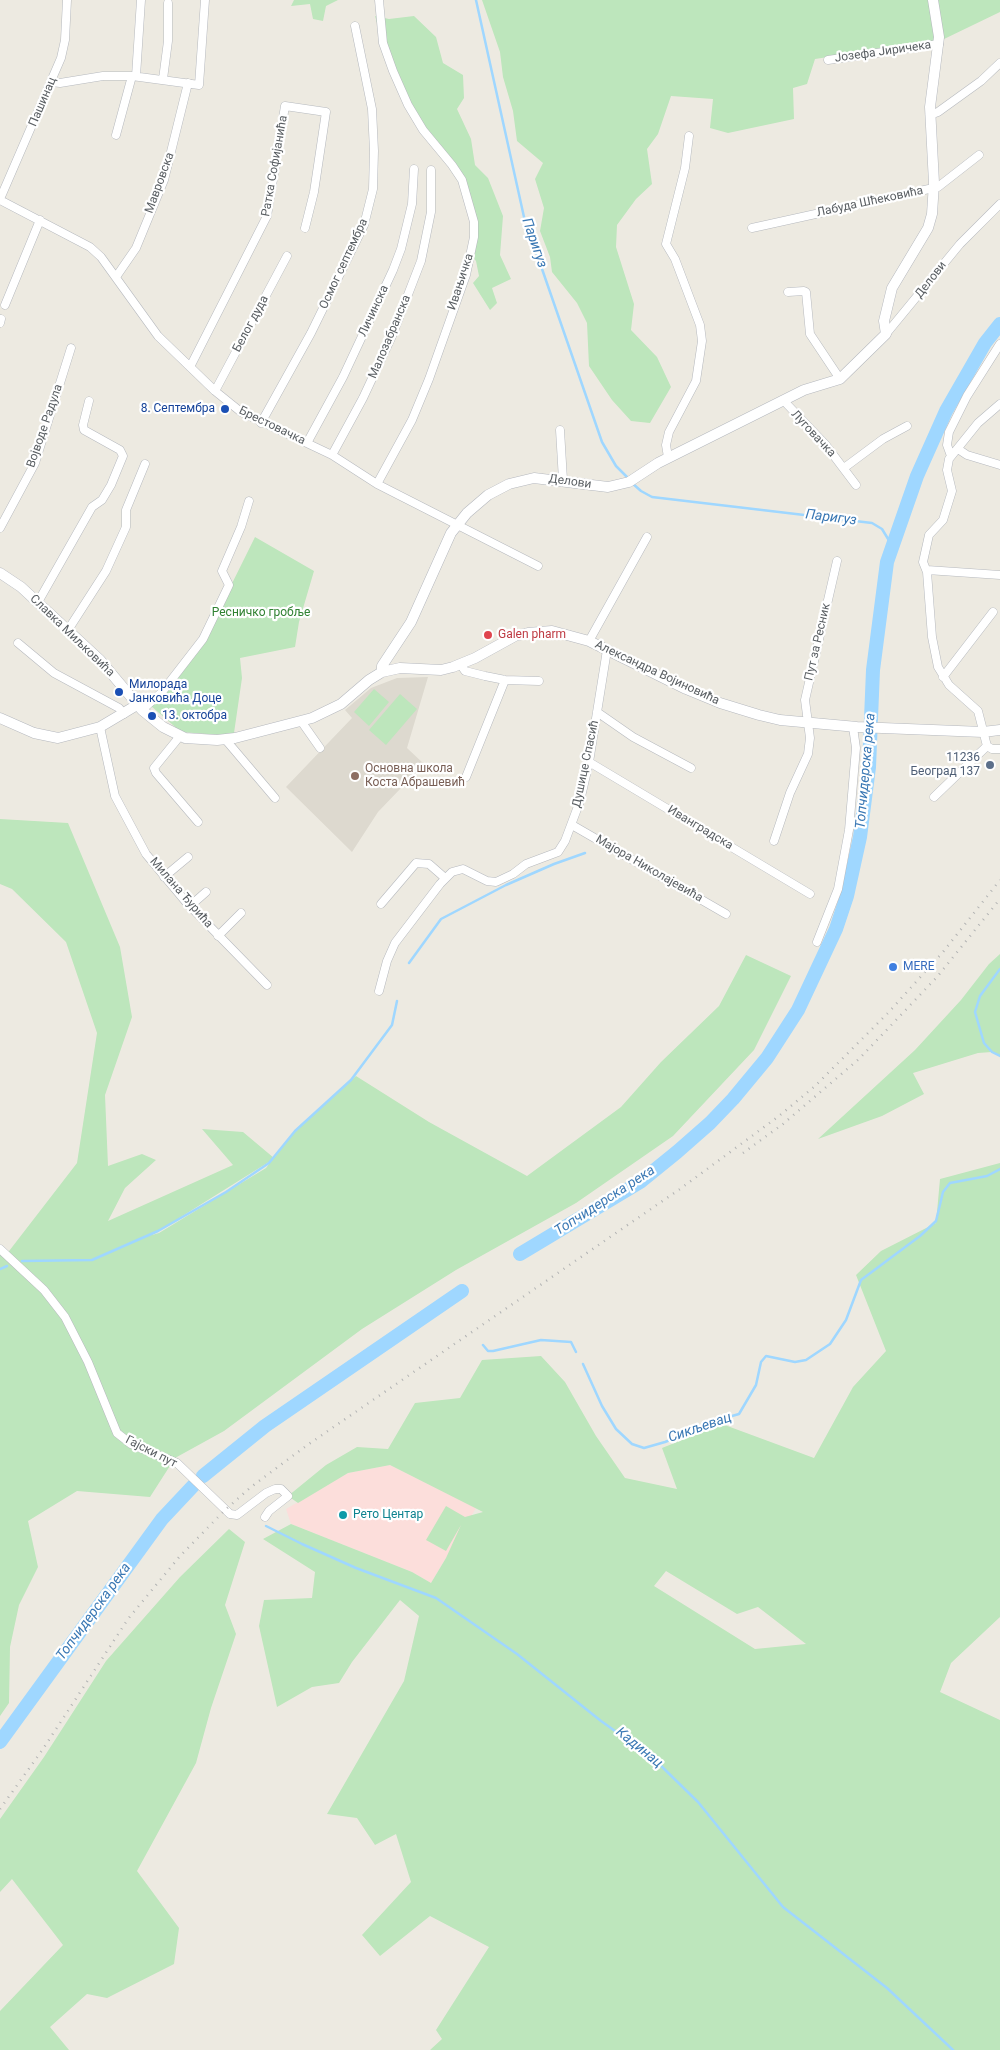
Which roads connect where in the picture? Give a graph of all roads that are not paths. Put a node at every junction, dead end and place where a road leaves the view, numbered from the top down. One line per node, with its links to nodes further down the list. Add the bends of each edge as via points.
1 (66, 0): 13 (street, Пашинац, via 65,40)
2 (141, 0): 11 (street)
3 (205, 0): 14 (street, via 199,85)
4 (379, 0): 52 (street, Ивањичка, via 383,43 392,71 423,130 462,180 474,222 474,237 466,275 429,379 412,420)
5 (933, 0): 8 (street)
6 (168, 3): 12 (street)
7 (356, 26): 40 (street, Осмог септембра, via 370,90 374,151 373,180 364,224 311,333)
8 (938, 44): 9 (street, Јозефа Јиричека); 15 (street)
9 (828, 60)
10 (1000, 63): 15 (street, via 974,86)
11 (134, 76): 12 (street); 13 (street); 16 (street)
12 (163, 79): 14 (street)
13 (52, 82): 22 (street, Пашинац)
14 (188, 83): 28 (street, Мавровска, via 164,180 136,248)
15 (930, 115): 21 (street)
16 (116, 135)
17 (689, 136): 47 (street, via 684,172 666,244 700,325 702,341 696,381 669,432)
18 (979, 155): 21 (street, Лабуда Шћековића)
19 (414, 169): 43 (street, Личинска, via 412,204 393,270 343,377)
20 (432, 170): 45 (street, Малозабранска, via 431,212 421,261 392,336)
21 (934, 188): 26 (street, Лабуда Шћековића); 31 (street, via 928,228 892,288 884,321)
22 (0, 200): 24 (street, Брестовачка)
23 (1000, 204): 31 (street, Делови, via 960,244)
24 (40, 220): 28 (street, Брестовачка, via 90,247); 30 (street)
25 (305, 228): 34 (street, Ратка Софијанића, via 326,112 285,106 267,216)
26 (752, 228)
27 (287, 256): 36 (street, Белог дуда)
28 (116, 277): 34 (street, Брестовачка, via 153,331)
29 (788, 292): 35 (street, via 805,291 810,334)
30 (5, 305)
31 (886, 334): 35 (street, Делови)
32 (1000, 344): 46 (street, via 949,432 947,444)
33 (71, 348): 56 (street, Војводе Радула, via 35,463)
34 (190, 367): 36 (street, Брестовачка)
35 (840, 378): 37 (street, Делови)
36 (215, 391): 40 (street, Брестовачка)
37 (783, 400): 47 (street, Делови); 50 (street, Луговачка)
38 (89, 401): 63 (street, via 84,430 120,450 123,456 111,485 102,500 92,508)
39 (1000, 404): 44 (street, via 978,423)
40 (261, 423): 43 (street, Брестовачка)
41 (907, 426): 50 (street, Луговачка)
42 (560, 430): 51 (street)
43 (307, 443): 45 (street, Брестовачка)
44 (958, 449): 46 (street); 49 (street)
45 (332, 455): 52 (street, Брестовачка)
46 (951, 456): 60 (street, via 947,470 952,491 943,520 929,535 923,562)
47 (668, 457): 51 (street, Делови, via 629,482 608,487)
48 (145, 464): 65 (street, via 126,510 126,527 106,570)
49 (1000, 465)
50 (844, 468): 53 (street, Луговачка)
51 (562, 480): 55 (street, Делови, via 534,478 510,484 488,495)
52 (377, 484): 55 (street, Брестовачка)
53 (856, 485)
54 (249, 501): 74 (street, via 222,571 229,585 203,639 162,692)
55 (456, 525): 59 (street, Брестовачка); 70 (street, Делови, via 411,622 382,666)
56 (0, 528)
57 (647, 537): 66 (street)
58 (837, 562): 79 (street, Пут за Ресник, via 805,700)
59 (538, 566)
60 (927, 570): 62 (street); 71 (street, via 934,651)
61 (0, 573): 63 (street, Славка Миљковића)
62 (1000, 575)
63 (38, 602): 65 (street, Славка Миљковића)
64 (993, 612): 71 (street)
65 (68, 630): 74 (street, Славка Миљковића, via 100,660)
66 (589, 642): 68 (street, Александра Војиновића); 69 (street, Александра Војиновића, via 552,632 528,633 508,639)
67 (18, 643): 76 (street, via 54,673 119,708)
68 (607, 650): 75 (street, Душице Спасић); 79 (street, Александра Војиновића, via 720,703 759,715)
69 (461, 665): 70 (street, Александра Војиновића, via 441,670 400,668); 72 (street, via 469,673)
70 (382, 672): 78 (street, via 337,707)
71 (943, 677): 83 (street, via 978,712)
72 (505, 680): 73 (street); 91 (street)
73 (539, 680)
74 (139, 708): 76 (street); 84 (street)
75 (597, 712): 89 (street, Душице Спасић); 90 (street, Душице Спасић, via 633,737)
76 (124, 714): 80 (street)
77 (0, 718): 80 (street, via 49,737 74,735)
78 (301, 721): 85 (street); 87 (street)
79 (808, 723): 81 (street, Александра Војиновића); 96 (street, Пут за Ресник, via 808,754 790,793)
80 (100, 727): 98 (street, Милана Ђурића, via 120,809 146,854)
81 (855, 727): 83 (street, Александра Војиновића); 107 (street, via 849,830 838,889)
82 (1000, 730): 83 (street, Александра Војиновића)
83 (983, 732): 86 (street)
84 (180, 736): 85 (street); 94 (street, via 154,768)
85 (225, 739): 93 (street)
86 (987, 746): 88 (street); 92 (street)
87 (320, 748)
88 (1000, 749)
89 (589, 762): 95 (street, Душице Спасић); 101 (street, Иванградска)
90 (691, 768)
91 (466, 777)
92 (934, 797)
93 (275, 798)
94 (198, 822)
95 (572, 825): 99 (street, Душице Спасић, via 558,852 526,864 501,880 487,881 463,869); 105 (street, Мајора Николајевића)
96 (774, 842)
97 (188, 857): 98 (street)
98 (164, 877): 103 (street, Милана Ђурића)
99 (445, 878): 102 (street, via 428,864 416,863); 109 (street, via 395,943)
100 (206, 892): 103 (street)
101 (810, 894)
102 (382, 904)
103 (190, 906): 106 (street, Милана Ђурића)
104 (241, 914): 106 (street)
105 (726, 914)
106 (218, 936): 108 (street, Милана Ђурића)
107 (817, 942)
108 (268, 985)
109 (379, 991)
110 (0, 1249): 111 (street, Гајски пут, via 44,1290 65,1317 88,1362 117,1433 131,1444 177,1463 230,1514 237,1515 266,1493 281,1489 288,1496)
111 (265, 1516)

